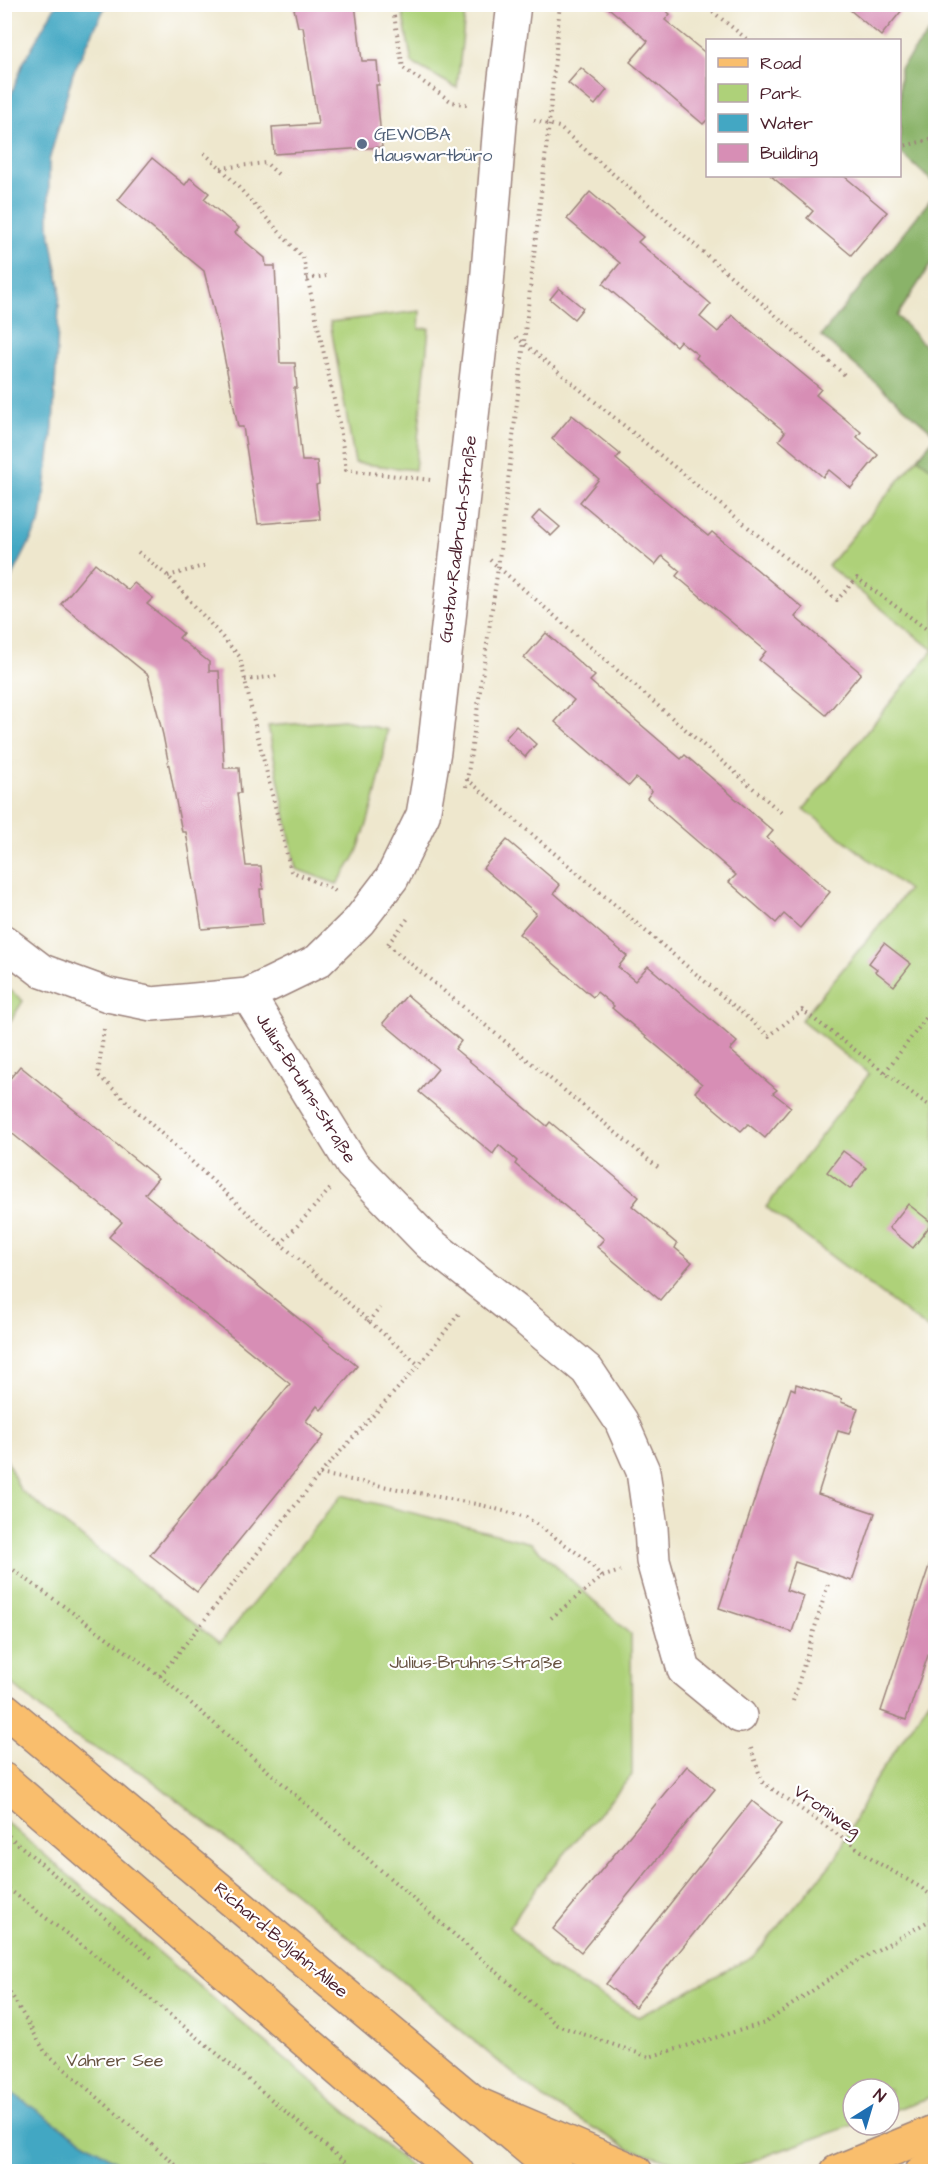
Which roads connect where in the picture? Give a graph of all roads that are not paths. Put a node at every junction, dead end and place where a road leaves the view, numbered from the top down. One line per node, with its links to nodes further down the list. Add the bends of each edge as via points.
1 (514, 4): 3 (street, Gustav-Radbruch-Straße, via 460,534 423,815 392,878 359,921 318,961)
2 (4, 942): 3 (street, via 42,971 108,995 152,1004)
3 (248, 995): 5 (street, Julius-Bruhns-Straße, via 352,1164 429,1243 587,1370 621,1421 643,1471 652,1561 684,1670)
4 (4, 1709): 7 (main road, Richard-Boljahn-Allee)
5 (740, 1716)
6 (4, 1780): 10 (main road)
7 (477, 2104): 11 (main road, Richard-Boljahn-Allee); 12 (main road)
8 (936, 2131): 13 (main road)
9 (936, 2164): 14 (main road)
10 (457, 2172)
11 (557, 2172)
12 (636, 2172)
13 (837, 2172)
14 (922, 2172)

